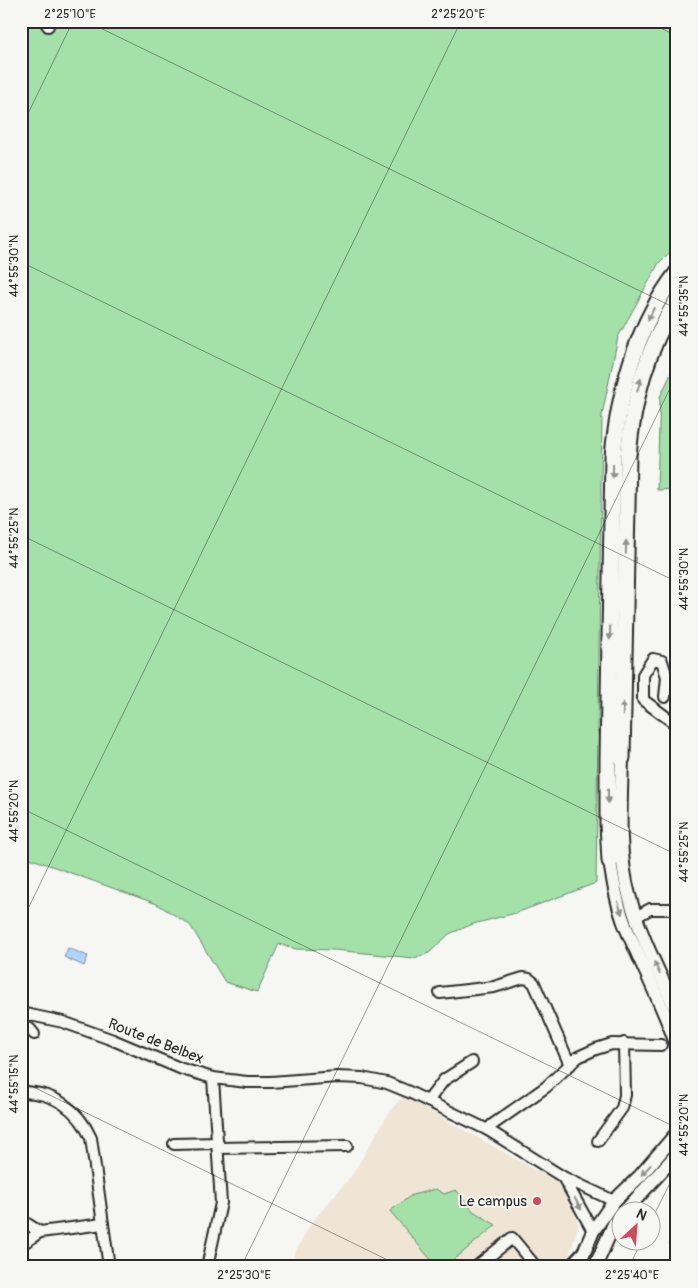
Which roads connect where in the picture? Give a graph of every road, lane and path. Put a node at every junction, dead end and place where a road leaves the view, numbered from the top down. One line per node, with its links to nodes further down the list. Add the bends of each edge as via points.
1 (677, 273): 6 (highway, one-way to 6, via 653,310 640,340 622,392 616,426 608,748)
2 (677, 300): 5 (highway, one-way to 2, via 631,427 644,368)
3 (665, 697): 4 (street, via 667,678 662,661 653,659 643,675 644,700)
4 (677, 725)
5 (622, 758): 8 (main road, via 621,846)
6 (610, 861): 16 (main road, one-way to 16, via 625,924)
7 (677, 909): 8 (street, via 650,909)
8 (636, 917): 10 (main road, one-way to 8)
9 (440, 993): 18 (street, via 529,979 534,983)
10 (677, 1012)
11 (21, 1013): 19 (street, Route de Belbex, via 63,1022)
12 (21, 1027): 13 (street, via 30,1029)
13 (34, 1034)
14 (624, 1043): 15 (street); 18 (street, via 596,1049 578,1057); 24 (street, via 625,1095 622,1108)
15 (661, 1045)
16 (677, 1046)
17 (472, 1062): 21 (street, via 444,1080)
18 (570, 1065): 22 (street)
19 (213, 1078): 21 (street, Route de Belbex, via 271,1082 362,1078 387,1083); 26 (street)
20 (21, 1092): 37 (street, via 62,1102 86,1125 92,1138)
21 (428, 1101): 22 (street, Route de Belbex)
22 (488, 1130): 31 (street, Route de Belbex)
23 (677, 1133): 33 (main road, one-way to 33)
24 (598, 1141)
25 (174, 1144): 26 (street)
26 (218, 1145): 27 (street); 44 (street, via 221,1203)
27 (347, 1146)
28 (677, 1154): 30 (main road)
29 (677, 1159): 30 (main road)
30 (665, 1166): 34 (main road)
31 (562, 1177): 32 (street, Route de Belbex); 38 (street, Route de Belbex, one-way to 38)
32 (612, 1200)
33 (615, 1200)
34 (635, 1200)
35 (610, 1207): 38 (main road)
36 (21, 1220): 39 (street)
37 (103, 1224): 39 (street); 43 (street)
38 (593, 1231): 42 (main road)
39 (40, 1232): 41 (street)
40 (610, 1233): 49 (main road)
41 (21, 1243)
42 (583, 1251): 47 (street); 48 (main road)
43 (108, 1267)
44 (207, 1267)
45 (476, 1267): 46 (street, via 512,1238)
46 (536, 1267)
47 (569, 1267)
48 (578, 1267)
49 (595, 1267)

